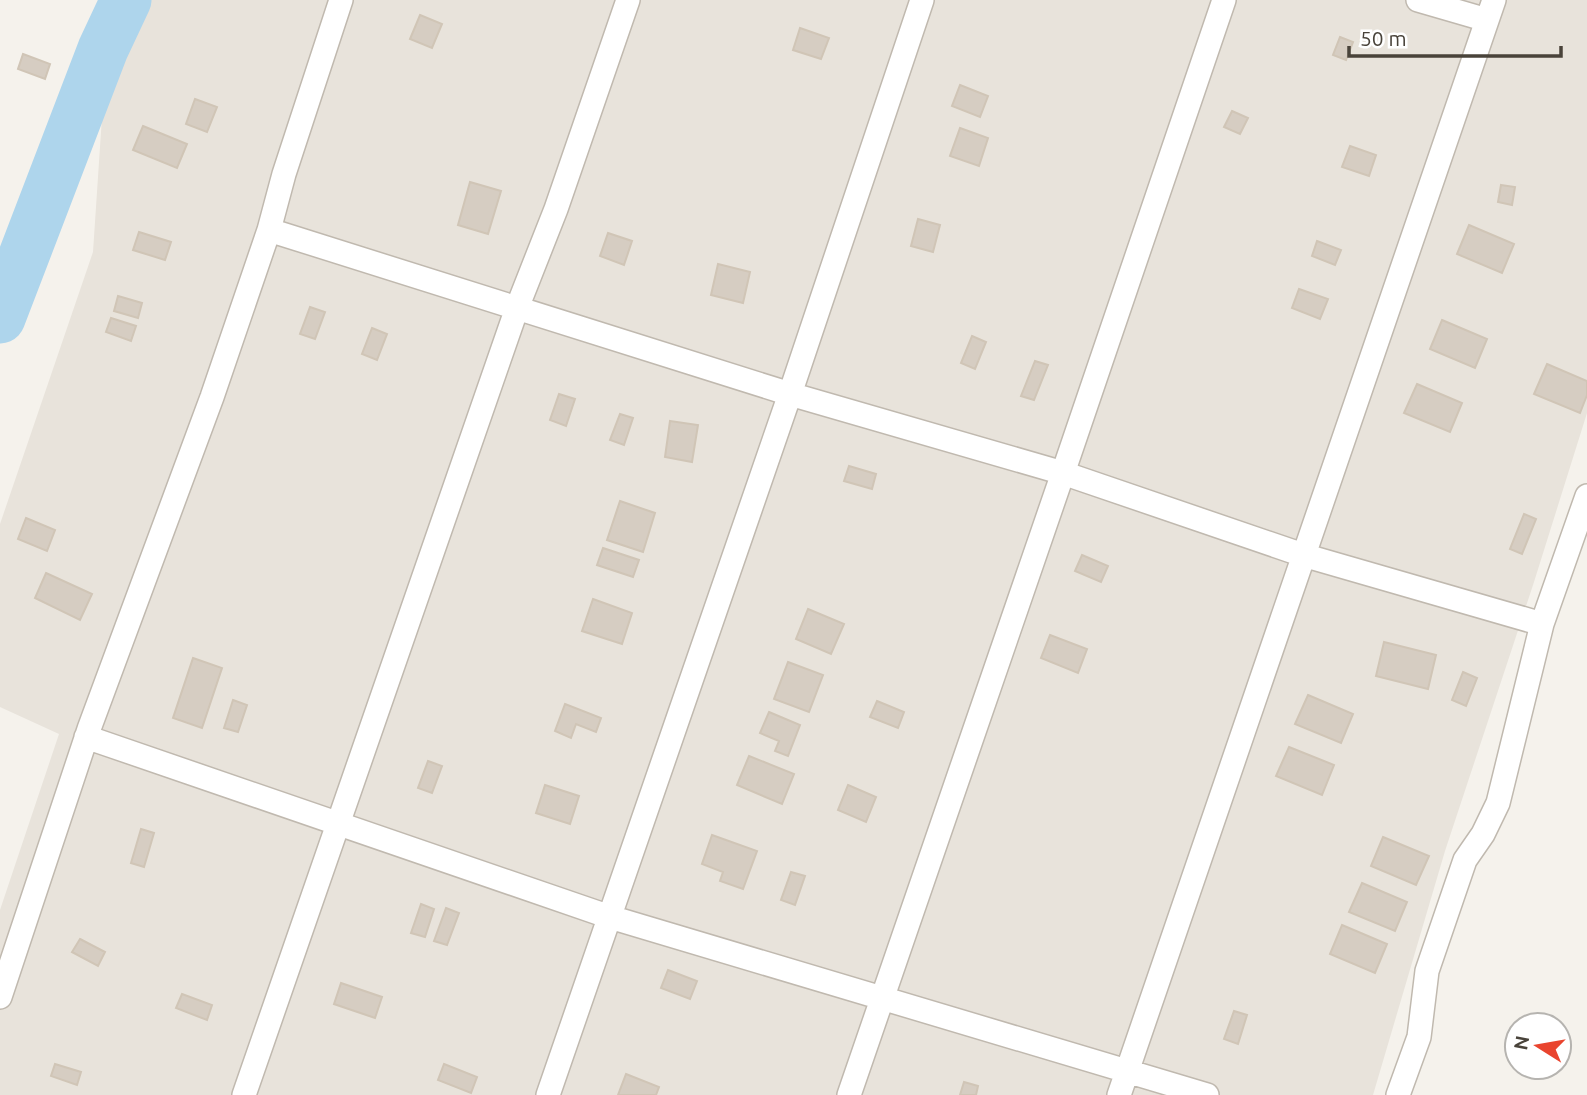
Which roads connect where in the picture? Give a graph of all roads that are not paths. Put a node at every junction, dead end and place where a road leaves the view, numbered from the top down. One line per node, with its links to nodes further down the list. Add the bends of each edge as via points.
1 (341, 0): 7 (street)
2 (628, 0): 8 (street)
3 (922, 0): 9 (street)
4 (1224, 0): 10 (street)
5 (1418, 0): 6 (street)
6 (1490, 10): 12 (street)
7 (269, 230): 8 (street); 14 (street)
8 (517, 308): 9 (street); 15 (street)
9 (790, 394): 10 (street); 16 (street)
10 (1063, 473): 12 (street); 18 (street)
11 (1587, 496): 13 (street)
12 (1303, 555): 13 (street); 19 (street)
13 (1542, 624): 25 (street, via 1498,803 1465,860 1427,971 1419,1037)
14 (86, 737): 15 (street); 17 (street)
15 (338, 824): 16 (street); 20 (street)
16 (610, 917): 18 (street); 21 (street)
17 (0, 997)
18 (883, 997): 19 (street); 22 (street)
19 (1128, 1070): 23 (street); 24 (street)
20 (244, 1095)
21 (548, 1095)
22 (849, 1095)
23 (1119, 1095)
24 (1207, 1095)
25 (1398, 1095)

